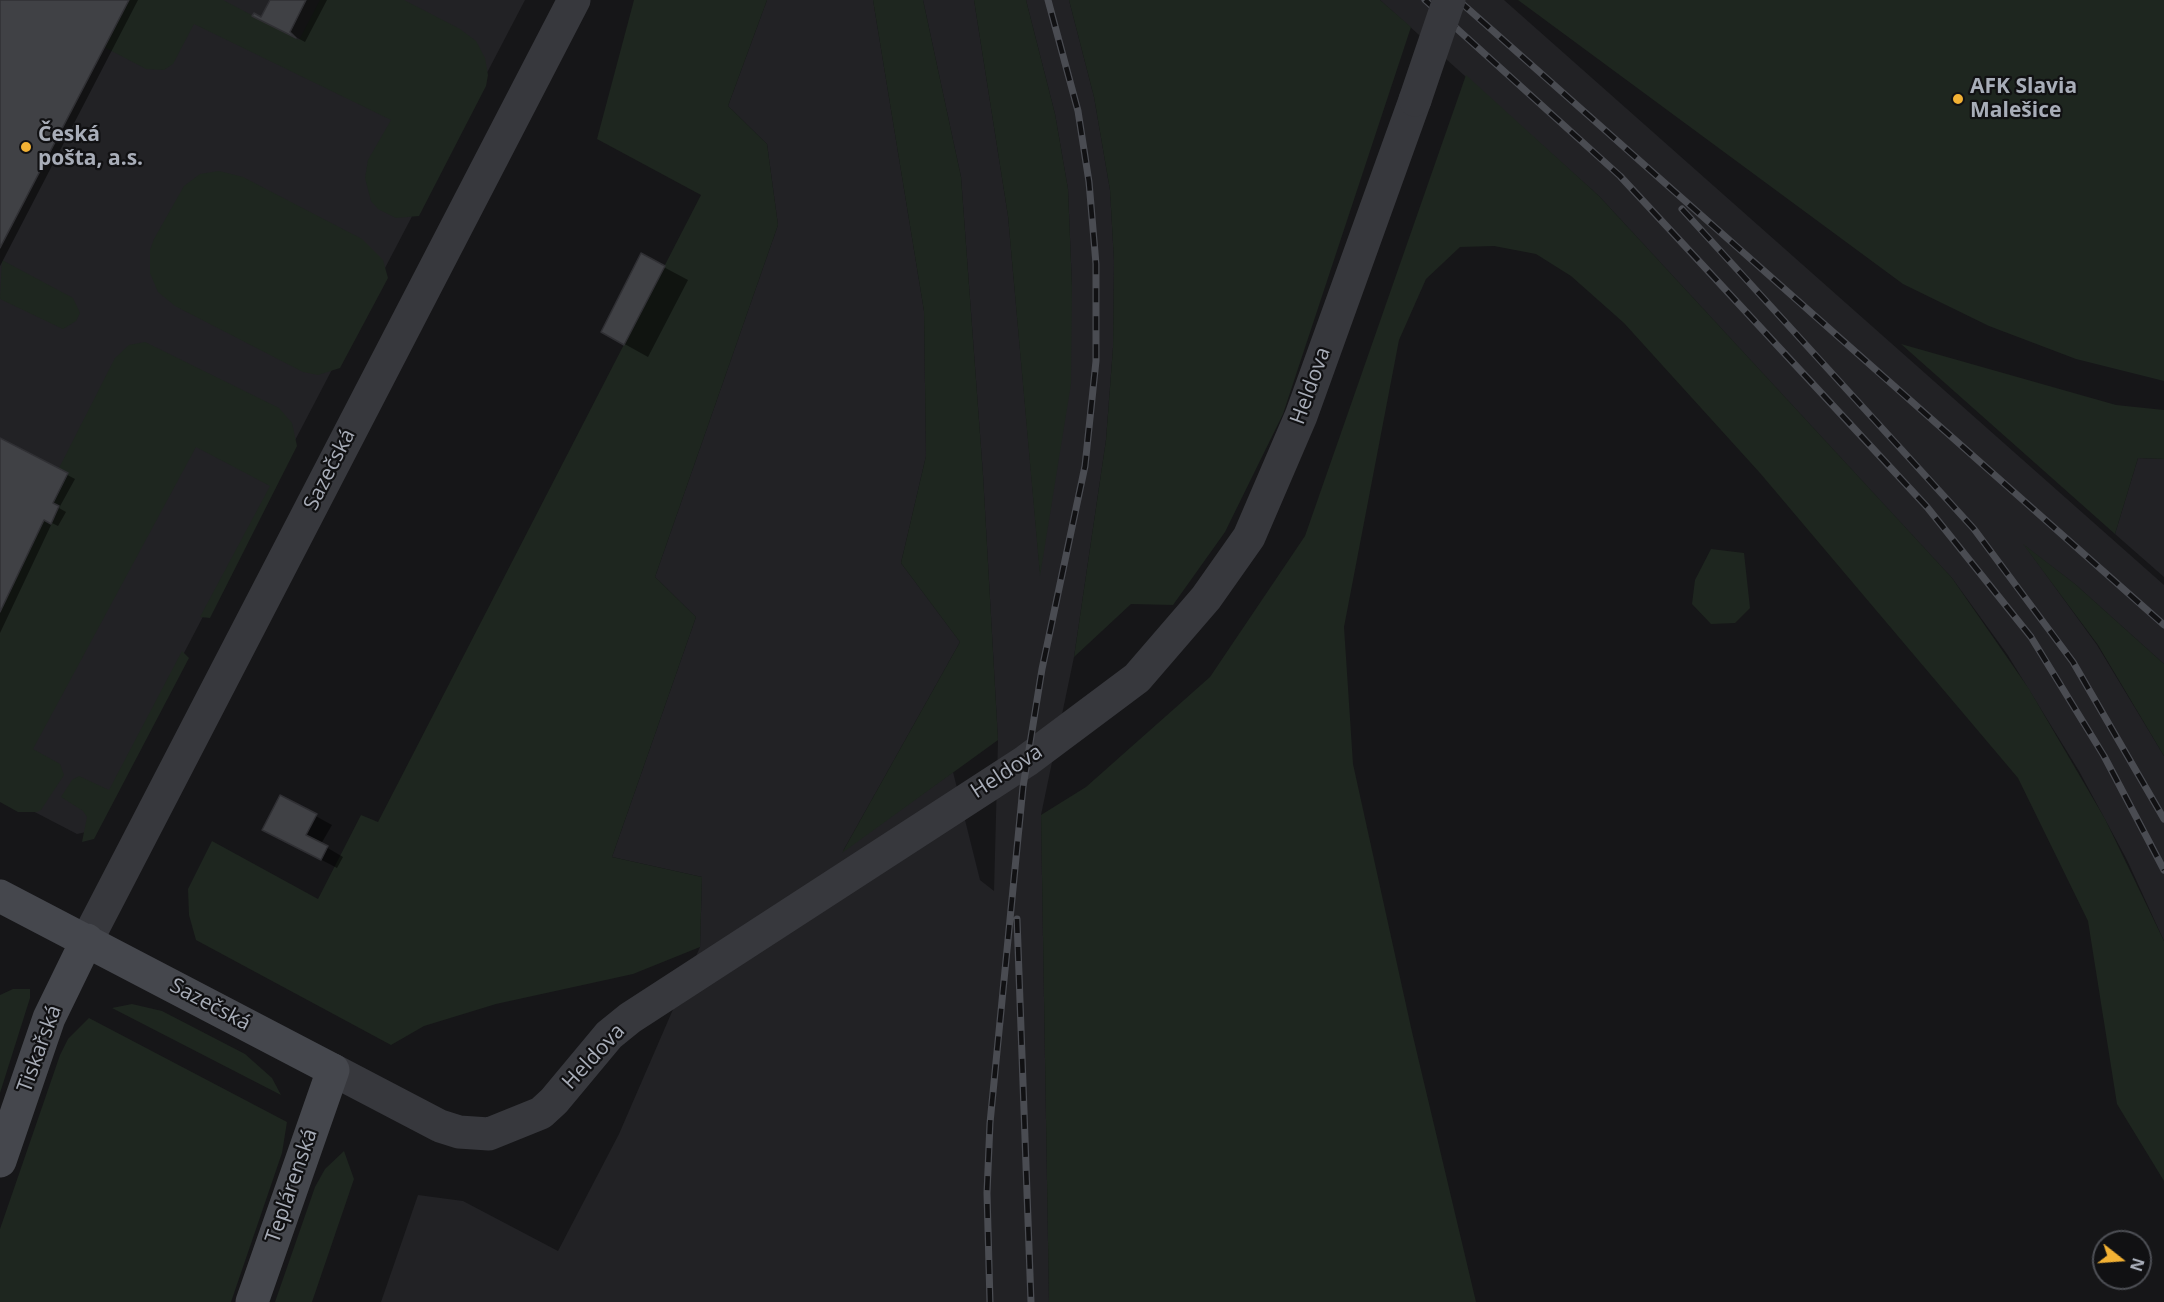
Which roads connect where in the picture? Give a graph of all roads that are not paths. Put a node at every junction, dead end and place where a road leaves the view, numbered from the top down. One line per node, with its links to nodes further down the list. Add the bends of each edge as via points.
1 (574, 0): 4 (street, Sazečská)
2 (1449, 0): 5 (street, Heldova, bridge, via 1301,416 1249,537 1206,598 1137,678 1026,761 630,1018 609,1035 541,1113 489,1134 459,1132 440,1126)
3 (0, 896): 4 (street, Sazečská)
4 (87, 940): 5 (street, Sazečská); 6 (street, Tiskařská, via 49,1018)
5 (333, 1070): 7 (street, Teplárenská)
6 (0, 1161)
7 (252, 1302)

